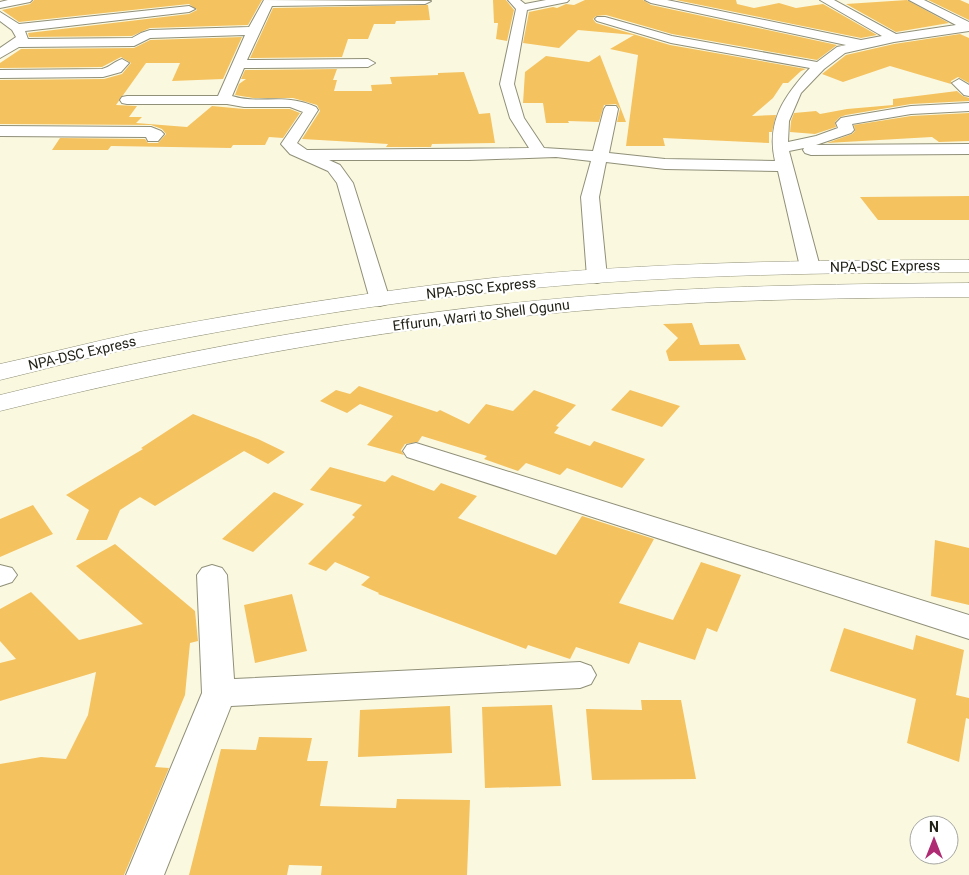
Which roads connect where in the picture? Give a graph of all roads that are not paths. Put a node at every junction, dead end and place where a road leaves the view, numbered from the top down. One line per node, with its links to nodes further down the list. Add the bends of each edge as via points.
1 (26, 0): 8 (street)
2 (563, 0): 9 (street)
3 (651, 0): 17 (street)
4 (826, 0): 16 (street)
5 (915, 0): 16 (street, via 969,27)
6 (270, 1): 7 (street); 14 (street)
7 (425, 1)
8 (0, 4)
9 (518, 4): 31 (street, via 507,84 517,118)
10 (189, 9): 15 (street)
11 (0, 15): 15 (street)
12 (601, 19): 22 (street, via 671,39)
13 (0, 31): 15 (street)
14 (253, 31): 15 (street, via 150,34 134,42); 21 (street)
15 (17, 34): 18 (street)
16 (894, 38): 17 (street)
17 (860, 44): 22 (street, via 841,50)
18 (0, 54)
19 (122, 63): 23 (street, via 116,69 103,73)
20 (368, 63): 21 (street)
21 (238, 64): 25 (street, via 223,96)
22 (819, 66): 33 (street, via 794,92 782,121)
23 (0, 74)
24 (127, 100): 25 (street)
25 (226, 100): 32 (street, via 286,102 311,110 289,144)
26 (969, 107): 33 (street, via 911,110 846,121 846,130)
27 (611, 109): 34 (street)
28 (0, 131): 29 (street, via 151,132 156,134)
29 (153, 138)
30 (969, 150): 33 (street)
31 (539, 152): 32 (street); 34 (street)
32 (306, 155): 39 (street, via 334,168 345,183)
33 (782, 155): 34 (street, via 665,164); 36 (street)
34 (600, 156): 37 (street, via 590,197)
35 (969, 266): 36 (main road, NPA-DSC Express)
36 (810, 267): 37 (main road, NPA-DSC Express)
37 (597, 277): 39 (main road, NPA-DSC Express, via 492,285)
38 (969, 290): 41 (main road, Effurun, Warri to Shell Ogunu, via 697,295 486,313 266,346 160,366)
39 (380, 300): 40 (main road, NPA-DSC Express, via 137,340)
40 (0, 372)
41 (0, 403)
42 (416, 451): 44 (street)
43 (212, 575): 46 (street)
44 (969, 627)
45 (580, 675): 46 (street)
46 (219, 693): 47 (street)
47 (144, 875)

